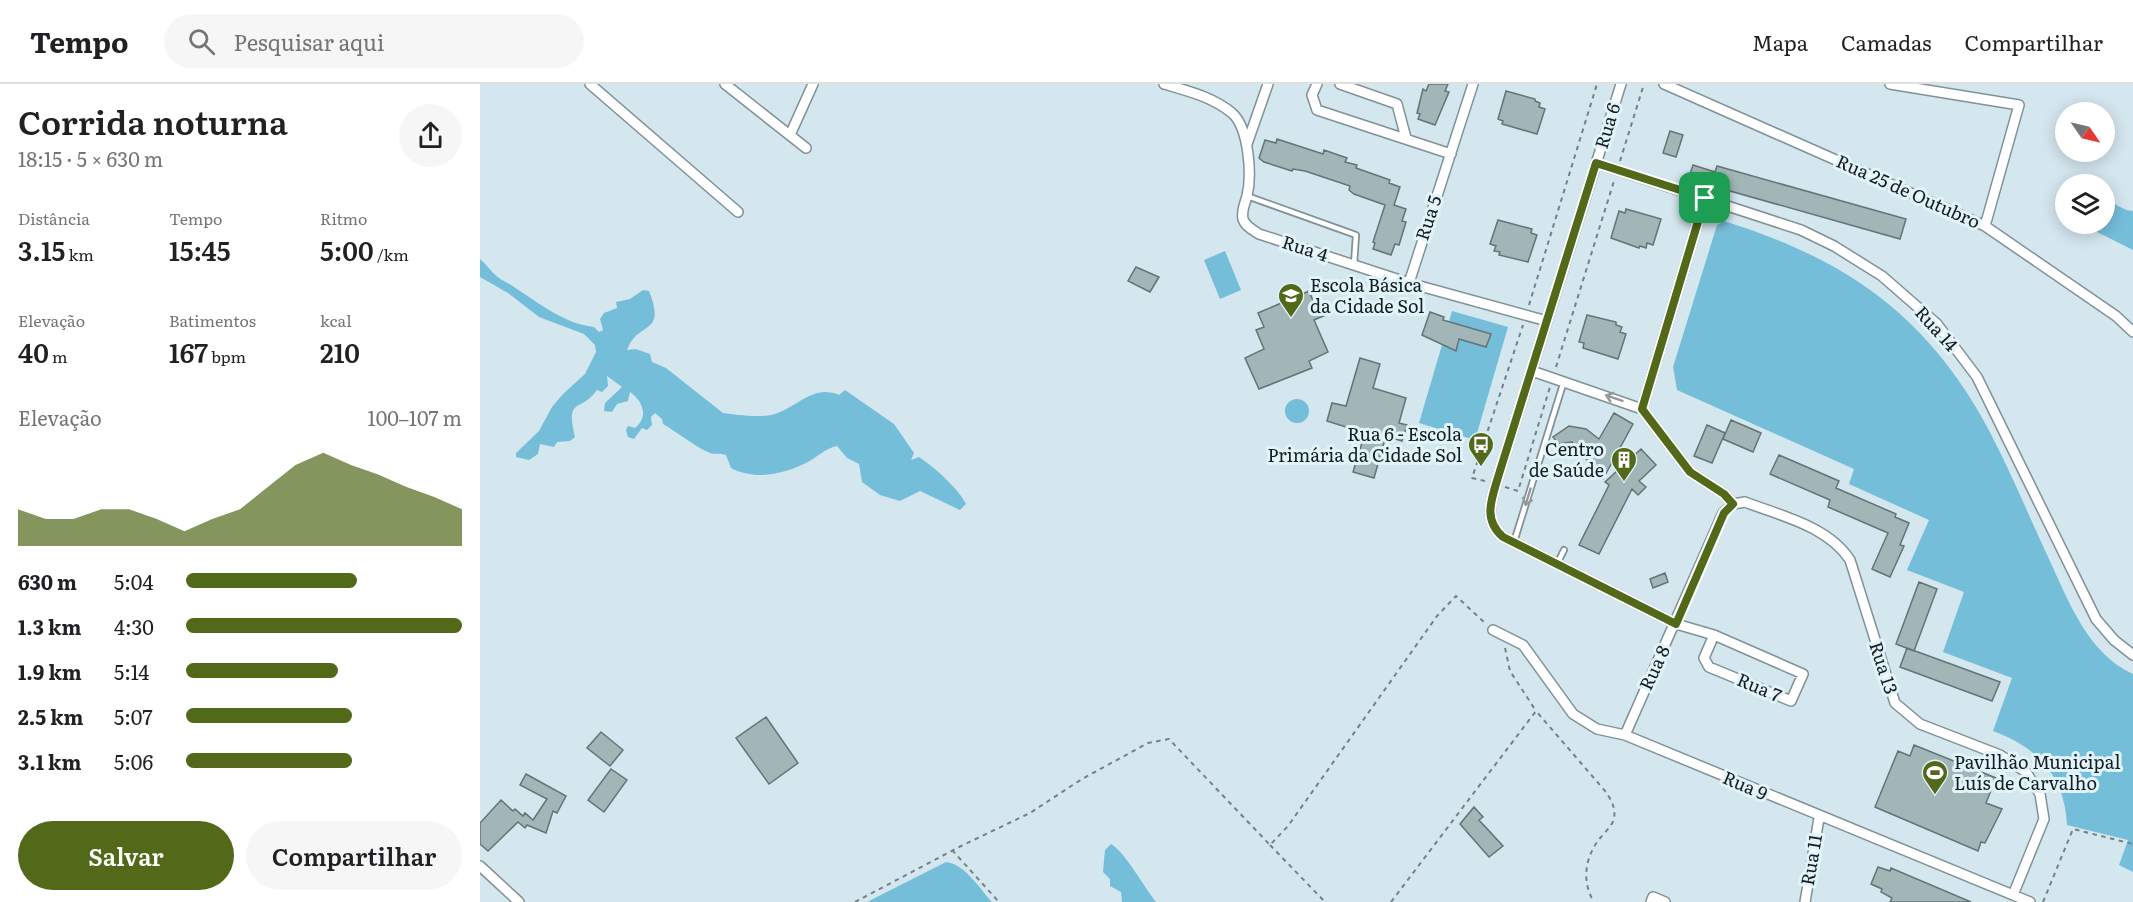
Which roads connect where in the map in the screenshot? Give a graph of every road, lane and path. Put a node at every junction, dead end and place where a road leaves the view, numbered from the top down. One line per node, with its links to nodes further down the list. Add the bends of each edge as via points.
1 (590, 84): 24 (street)
2 (725, 84): 14 (street)
3 (813, 84): 14 (street)
4 (1164, 84): 16 (street, via 1202,96 1233,114 1240,122)
5 (1268, 84): 16 (street)
6 (1317, 84): 15 (street, via 1312,95 1317,110)
7 (1340, 84): 15 (street, via 1397,104)
8 (1473, 84): 18 (street, Rua 5)
9 (1597, 84): 28 (path)
10 (1620, 84): 19 (street, Rua 6)
11 (1644, 84): 20 (path)
12 (1664, 84): 25 (street, Rua 25 de Outubro)
13 (1890, 84): 25 (street, via 2019,105)
14 (790, 135): 17 (street)
15 (1406, 138): 18 (street)
16 (1247, 146): 22 (street, Rua 4)
17 (806, 148)
18 (1450, 154): 27 (street, Rua 5)
19 (1596, 163): 23 (street, Rua 14); 30 (street, Rua 6)
20 (1619, 165)
21 (1615, 176): 33 (path)
22 (1247, 196): 26 (lane, via 1356,236); 26 (street, Rua 4, via 1243,220 1259,234)
23 (1705, 198): 36 (street); 46 (street, Rua 14, via 1801,230 1834,246 1882,276 1937,324 1977,377 2096,619)
24 (738, 212)
25 (1985, 226): 31 (street, Rua 25 de Outubro, via 2116,316)
26 (1354, 265): 27 (street, Rua 4)
27 (1408, 283): 30 (street, Rua 4)
28 (1527, 310)
29 (1524, 321): 37 (path, via 1472,478)
30 (1547, 321): 32 (street, Rua 6)
31 (2133, 332)
32 (1532, 371): 35 (street); 37 (street, Rua 6)
33 (1554, 374)
34 (1552, 381): 37 (path, via 1518,491)
35 (1564, 381): 36 (street, one-way to 35); 40 (lane, one-way to 40)
36 (1642, 409): 38 (street, via 1690,472)
37 (1496, 485): 39 (street, Rua 6)
38 (1733, 504): 43 (street, Rua 8, via 1724,513); 54 (street, Rua 13, via 1745,501 1827,535 1840,546 1850,560 1895,703 1920,724 2000,755 2026,772 2040,794 2044,819)
39 (1489, 511): 40 (street, Rua 7, via 1494,528)
40 (1514, 543): 42 (street, Rua 7)
41 (1564, 550): 42 (lane)
42 (1557, 564): 43 (street, Rua 7)
43 (1676, 624): 45 (street, Rua 7); 48 (street, Rua 8)
44 (1493, 630): 47 (path, via 1505,644 1510,671); 48 (street, Rua 9, via 1523,645 1573,714 1597,729); 51 (path, via 1456,596 1437,616 1288,826)
45 (1714, 635): 45 (street, Rua 7, via 1704,658 1709,667 1791,701 1803,674)
46 (2133, 655)
47 (1536, 711): 59 (path); 60 (path, via 1614,806 1614,820 1594,845 1588,862 1586,882)
48 (1624, 735): 49 (street, Rua 9)
49 (1819, 818): 54 (street, Rua 9); 63 (street, Rua 11)
50 (2133, 844): 65 (path, via 2073,829)
51 (1270, 845): 52 (path, via 1169,739 1148,743 1030,813); 58 (path)
52 (952, 850): 56 (path); 57 (path)
53 (480, 866): 55 (street)
54 (2013, 895): 64 (street, Rua 9)
55 (519, 902)
56 (855, 902)
57 (999, 902)
58 (1324, 902)
59 (1391, 902)
60 (1594, 902)
61 (1651, 902): 62 (street, via 1653,897)
62 (1665, 902)
63 (1805, 902)
64 (2030, 902)
65 (2043, 902)

